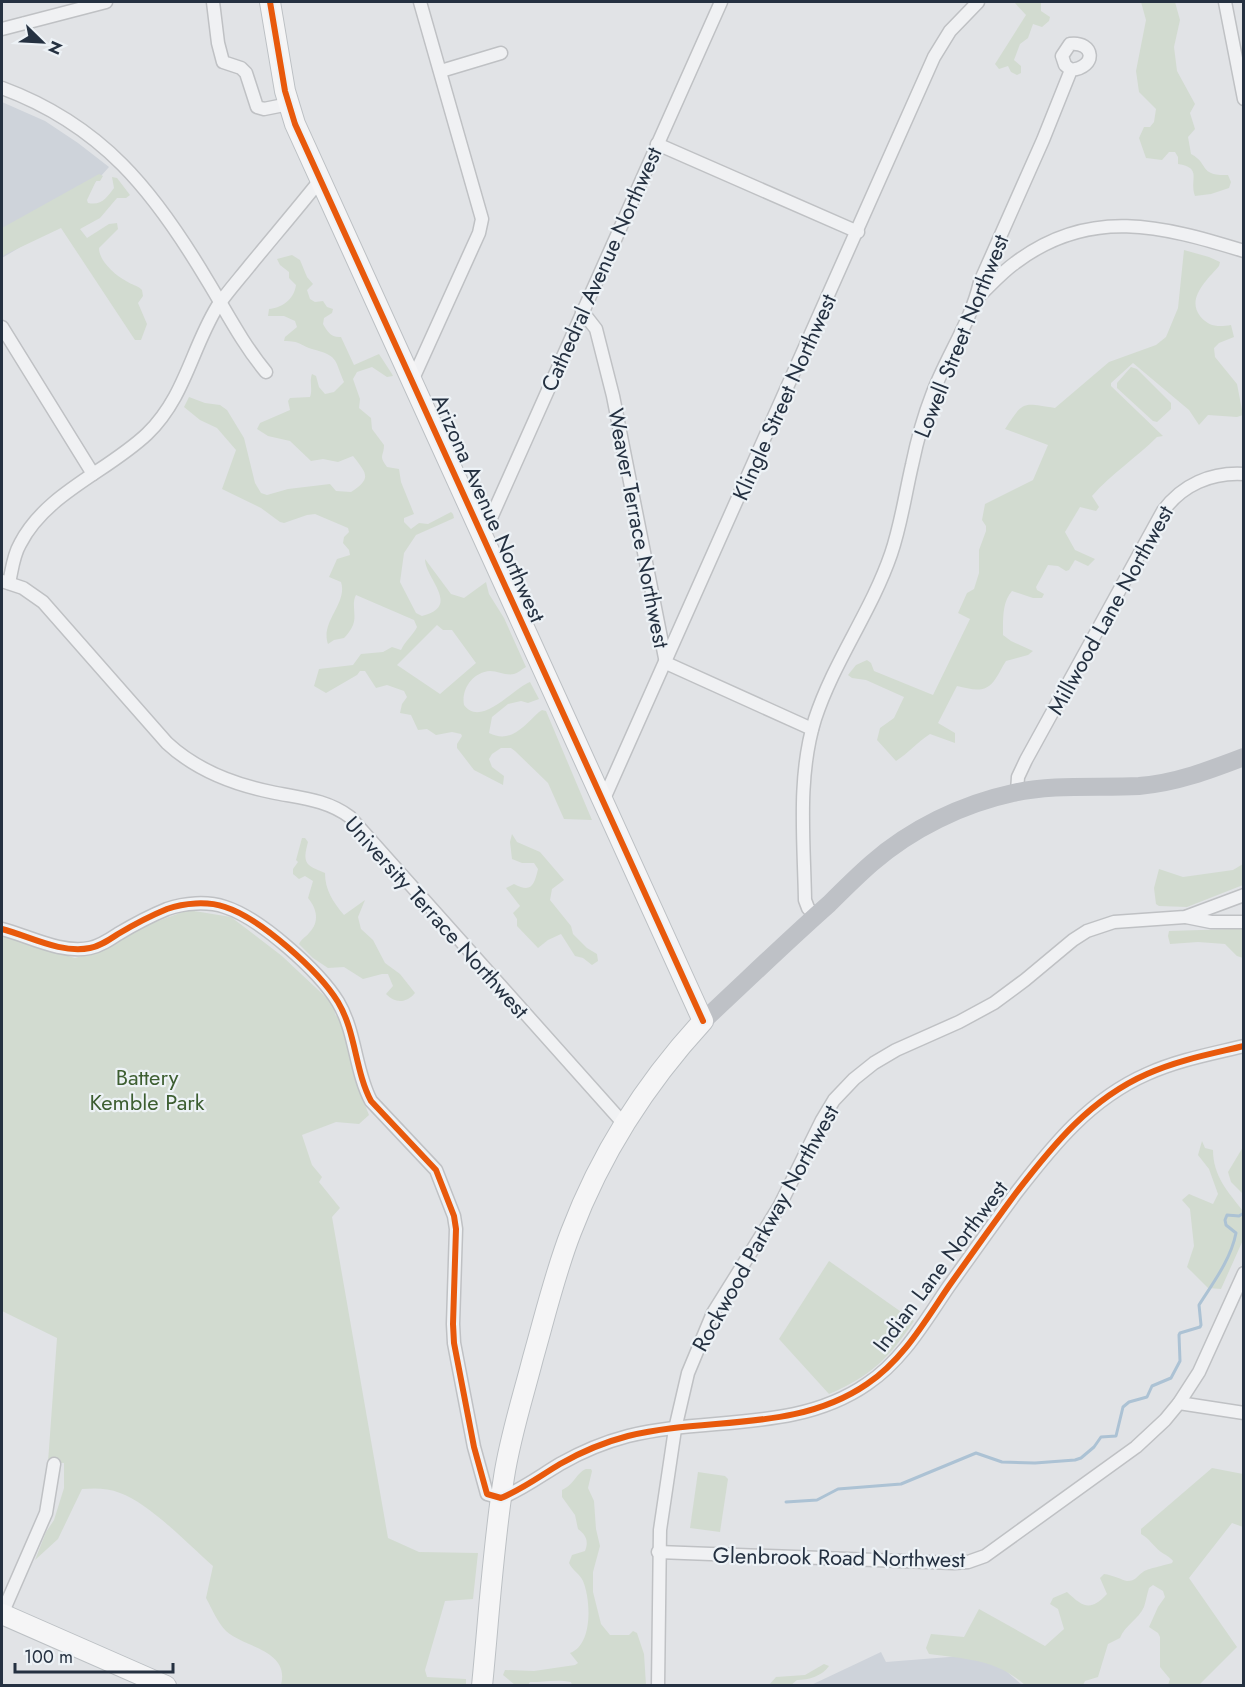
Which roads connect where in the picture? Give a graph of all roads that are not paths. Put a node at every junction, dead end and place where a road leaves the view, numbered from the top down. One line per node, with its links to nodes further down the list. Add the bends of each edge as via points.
1 (106, 2): 8 (street)
2 (213, 2): 14 (street, via 223,62 246,73 257,107)
3 (270, 2): 14 (main road, Arizona Avenue Northwest)
4 (420, 2): 11 (street)
5 (721, 2): 15 (street, Cathedral Avenue Northwest)
6 (978, 2): 17 (street, Klingle Street Northwest, via 950,31 934,57)
7 (1225, 2): 13 (street)
8 (2, 29)
9 (501, 53): 11 (street)
10 (1071, 70): 19 (street, Lowell Street Northwest, via 980,282)
11 (441, 72): 24 (street, via 482,219)
12 (2, 88): 20 (street, via 63,118 120,162 158,204)
13 (1244, 99)
14 (289, 104): 16 (main road, Arizona Avenue Northwest)
15 (657, 144): 17 (street); 21 (street, Cathedral Avenue Northwest)
16 (321, 179): 20 (street); 24 (main road, Arizona Avenue Northwest)
17 (858, 231): 29 (street, Klingle Street Northwest)
18 (1244, 251): 19 (street, via 1167,229 1102,228 1072,234 1036,250 1009,268)
19 (977, 298): 30 (street, Lowell Street Northwest, via 932,395 886,568 833,675)
20 (220, 303): 23 (street); 25 (street, via 167,411 130,449)
21 (582, 311): 27 (street, Cathedral Avenue Northwest); 29 (street, Weaver Terrace Northwest, via 596,329 613,396)
22 (2, 327): 25 (street)
23 (266, 372)
24 (412, 381): 27 (main road, Arizona Avenue Northwest)
25 (93, 474): 28 (street, via 52,505 28,531)
26 (1244, 474): 32 (street, Millwood Lane Northwest, via 1221,474 1200,480 1181,492 1163,511 1026,760 1018,777)
27 (483, 536): 33 (main road, Arizona Avenue Northwest)
28 (5, 582): 41 (street, University Terrace Northwest, via 27,590 43,602 167,743 190,761 242,785 334,807 354,821)
29 (666, 663): 30 (street, Weaver Terrace Northwest); 33 (street, Klingle Street Northwest)
30 (812, 729): 35 (street, Lowell Street Northwest, via 804,795 805,900)
31 (1244, 757): 32 (main road, via 1164,783)
32 (1017, 792): 35 (main road, via 951,814 908,836)
33 (603, 801): 39 (main road, Arizona Avenue Northwest)
34 (1244, 895): 36 (street, Rockwood Parkway Northwest)
35 (814, 916): 39 (main road)
36 (1185, 917): 37 (street, Rockwood Parkway Northwest); 45 (street, Rockwood Parkway Northwest, via 1114,922 1088,931 994,1003 885,1056 846,1087 825,1115 783,1201 709,1322 688,1373)
37 (1244, 922)
38 (2, 929): 47 (street, via 82,949 100,945 165,910 197,904 219,906 238,912 261,927 298,957 330,991 344,1013 371,1101 436,1170 454,1216 454,1343 487,1494)
39 (703, 1021): 41 (main road, via 658,1074)
40 (1244, 1047): 45 (street, Indian Lane Northwest, via 1146,1074 1112,1093 1079,1119 1033,1170 911,1342 867,1384 831,1404 790,1416)
41 (624, 1124): 47 (main road, via 588,1190 561,1258)
42 (1244, 1273): 43 (street, Glenbrook Road Northwest, via 1202,1366)
43 (1179, 1403): 44 (street); 48 (street, Glenbrook Road Northwest, via 1136,1447 989,1554 972,1561)
44 (1244, 1413)
45 (675, 1429): 47 (street, Indian Lane Northwest, via 607,1443); 48 (street, Rockwood Parkway Northwest)
46 (54, 1464): 49 (street, via 46,1513)
47 (501, 1498): 51 (main road)
48 (658, 1552): 52 (street, Rockwood Parkway Northwest)
49 (2, 1614): 50 (main road)
50 (166, 1686)
51 (482, 1686)
52 (657, 1686)

